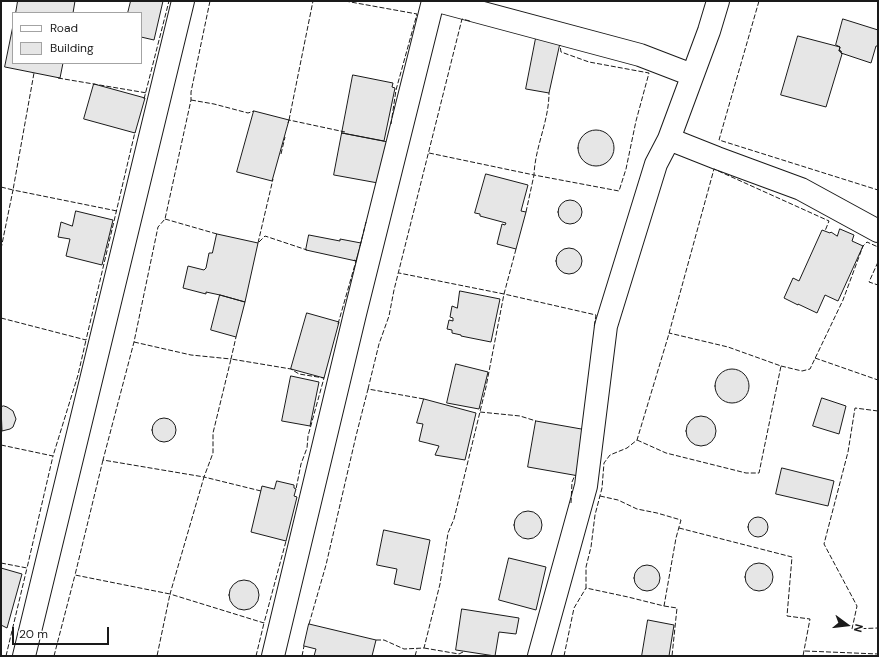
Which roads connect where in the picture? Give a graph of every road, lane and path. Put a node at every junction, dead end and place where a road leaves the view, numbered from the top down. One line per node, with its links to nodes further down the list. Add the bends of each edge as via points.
1 (183, 1): 8 (street)
2 (433, 1): 9 (street)
3 (438, 1): 5 (street, via 640,55)
4 (718, 1): 5 (street)
5 (692, 75): 6 (street)
6 (669, 138): 7 (street, via 801,189); 10 (street, via 656,164 606,326 586,486)
7 (878, 231)
8 (24, 656)
9 (273, 656)
10 (538, 656)

